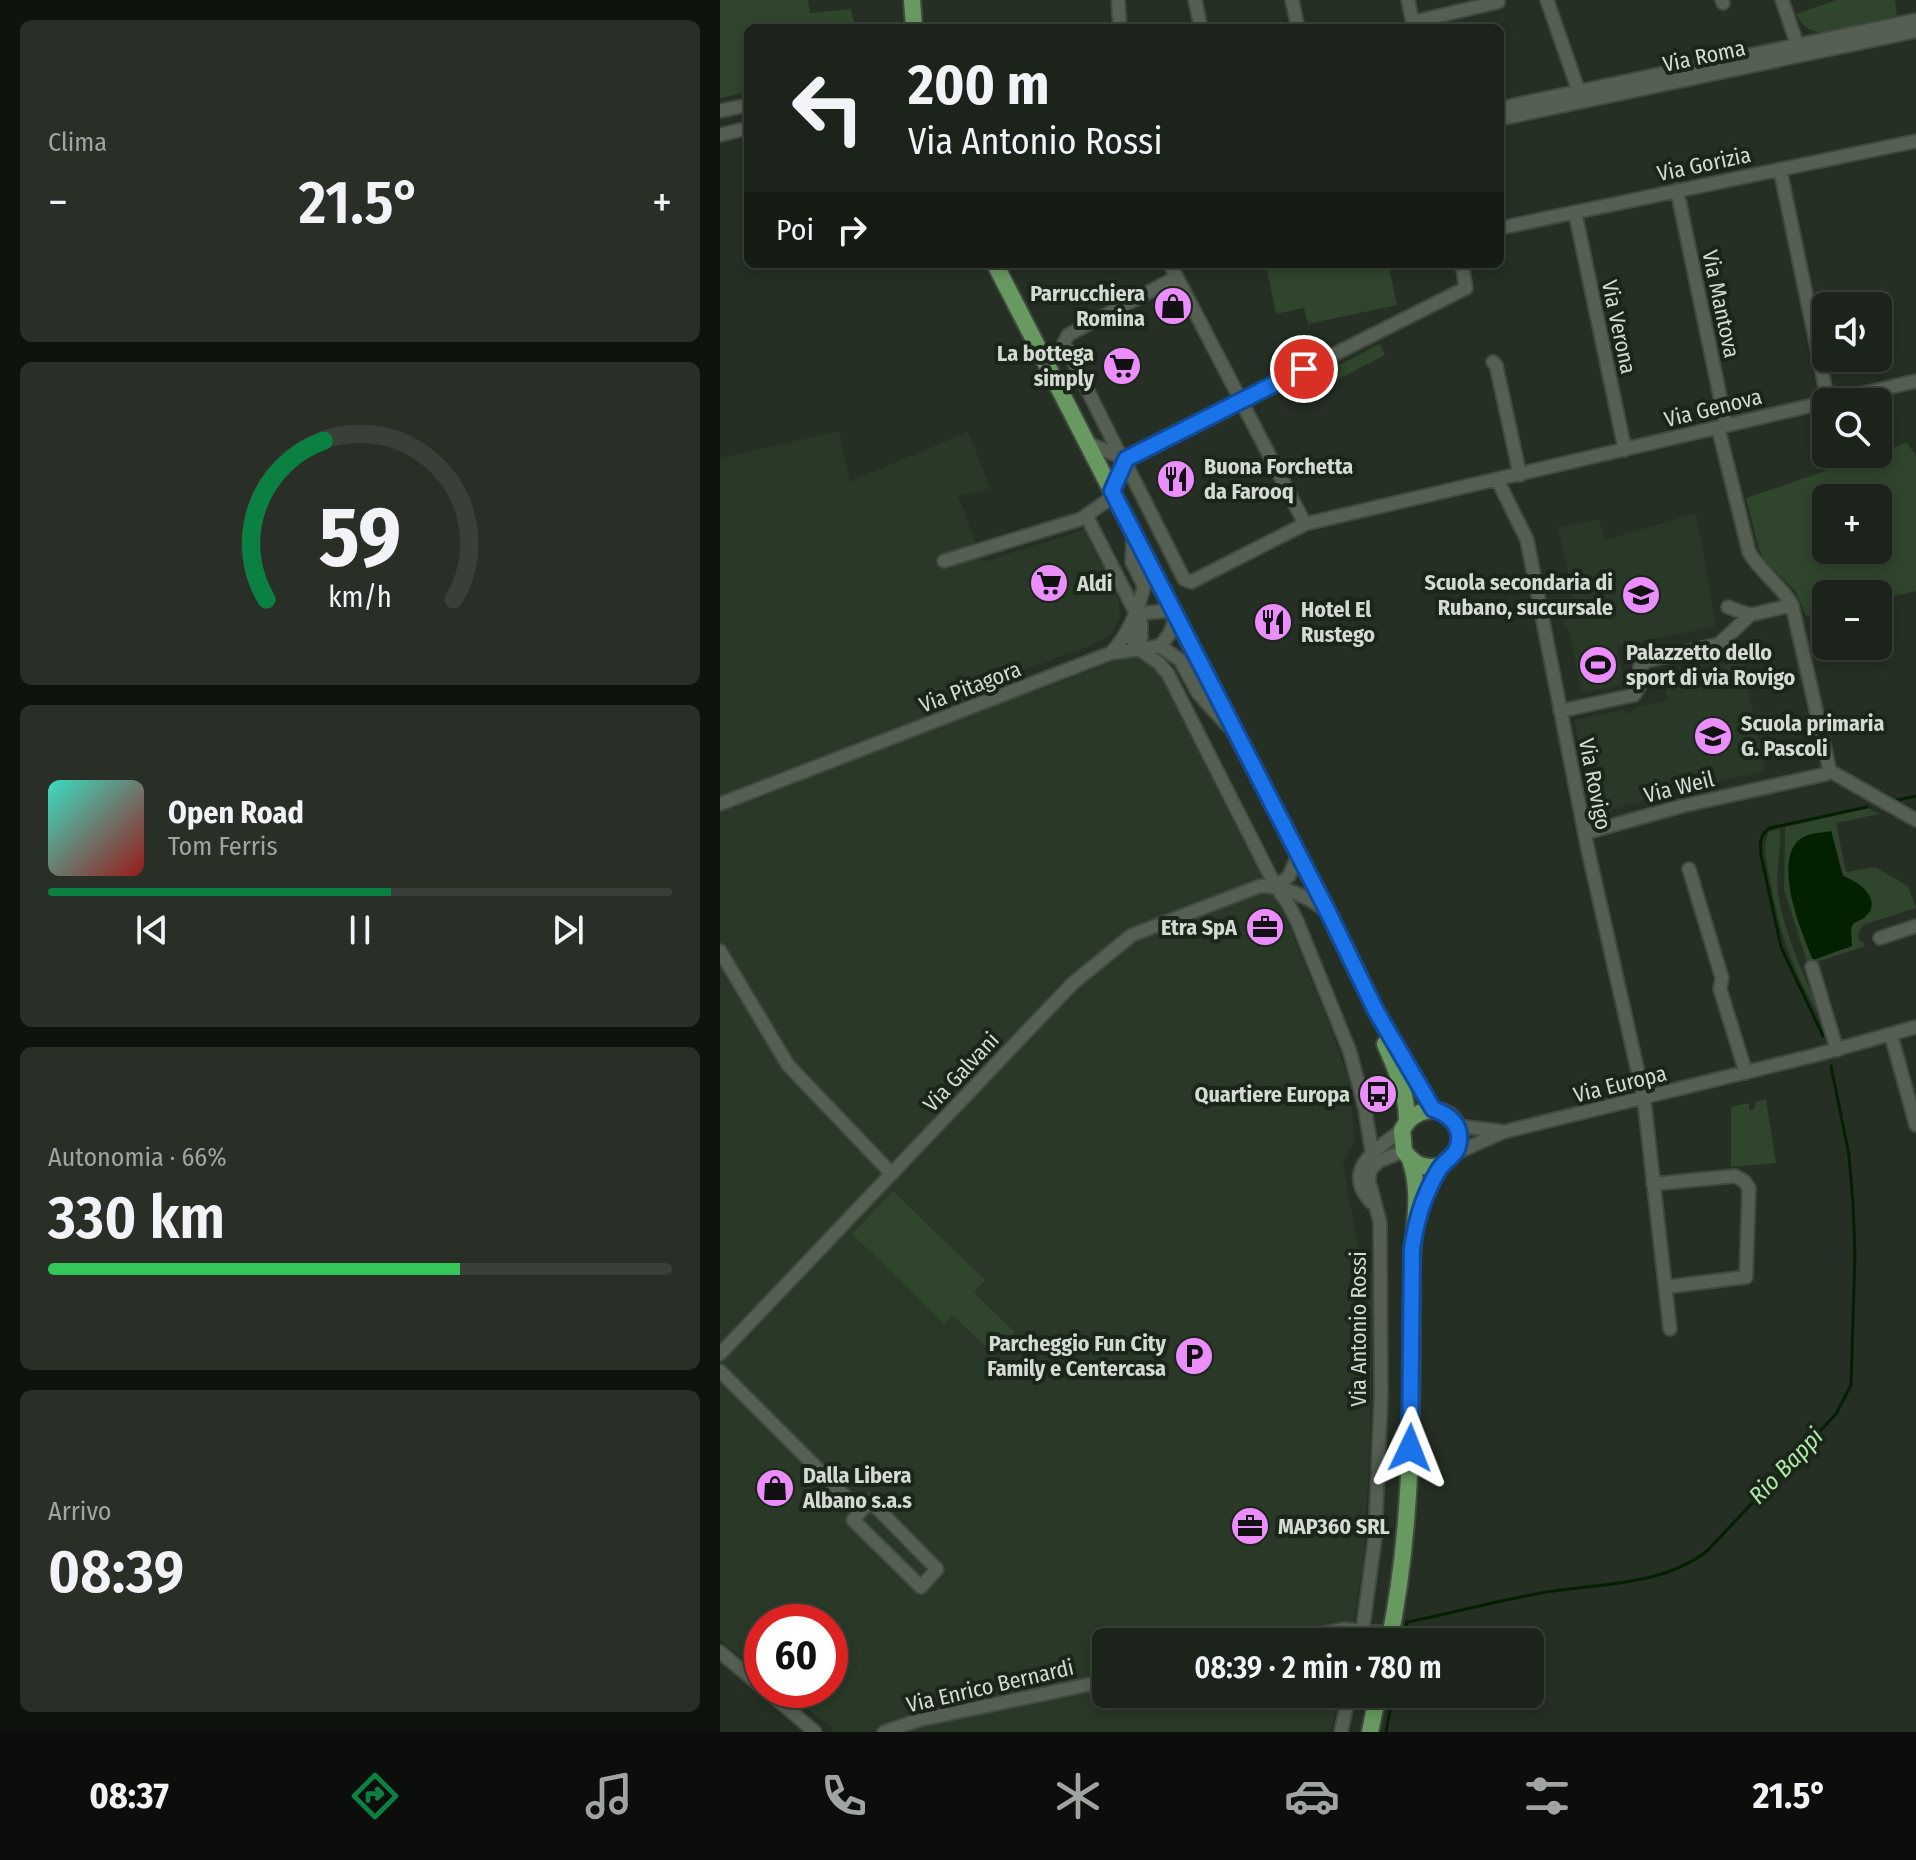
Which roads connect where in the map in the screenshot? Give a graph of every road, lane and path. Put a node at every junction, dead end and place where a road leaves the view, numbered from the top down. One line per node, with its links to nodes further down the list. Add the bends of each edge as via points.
1 (912, 0): 10 (main road)
2 (1118, 0): 11 (street)
3 (1195, 0): 12 (street)
4 (1292, 0): 13 (street)
5 (1408, 0): 14 (street)
6 (1498, 0): 15 (street)
7 (1547, 0): 18 (street)
8 (1782, 0): 17 (street)
9 (1916, 20): 17 (street, Via Roma)
10 (914, 24)
11 (1120, 24)
12 (1200, 24)
13 (1297, 24)
14 (1414, 24)
15 (1418, 24)
16 (1916, 31): 17 (street, Via Roma)
17 (1799, 50): 18 (street, Via Roma)
18 (1580, 96): 20 (street, Via Roma); 22 (street, Via Roma)
19 (744, 106): 21 (street)
20 (1504, 107)
21 (720, 111)
22 (1504, 118)
23 (744, 129): 24 (street)
24 (720, 135)
25 (1916, 141): 26 (street, Via Gorizia)
26 (1780, 169): 27 (street, Via Gorizia); 36 (street)
27 (1677, 190): 28 (street, Via Gorizia); 40 (street, Via Mantova)
28 (1575, 212): 29 (street, Via Gorizia); 42 (street, Via Verona)
29 (1504, 227)
30 (997, 268): 41 (main road)
31 (1172, 268): 33 (street)
32 (1463, 268): 38 (street, via 1466,288)
33 (1177, 277): 38 (street); 43 (street, via 1068,335 1064,343)
34 (1493, 362): 45 (street)
35 (1916, 381): 37 (street, Via Genova)
36 (1825, 388)
37 (1885, 388)
38 (1241, 399): 43 (street); 49 (street)
39 (1812, 405): 40 (street, Via Genova)
40 (1722, 426): 42 (street, Via Genova); 52 (street, Via Mantova, via 1749,552)
41 (1088, 443): 43 (street); 44 (main road)
42 (1625, 450): 45 (street, Via Genova)
43 (1123, 464): 44 (street, via 1112,470); 47 (street); 49 (street, Via Genova, via 1184,579 1191,582)
44 (1099, 465): 47 (main road)
45 (1520, 475): 46 (street, Via Genova)
46 (1498, 481): 49 (street, Via Genova); 61 (street, Via Rovigo, via 1527,540)
47 (1113, 494): 48 (street); 50 (main road)
48 (1087, 517): 51 (street); 54 (street)
49 (1305, 524)
50 (1133, 532): 54 (street, via 1132,562 1144,586); 56 (main road)
51 (944, 561)
52 (1792, 605): 55 (street); 63 (street)
53 (1728, 607): 55 (street)
54 (1136, 614): 56 (street, via 1165,611); 57 (street); 59 (street, via 1141,623)
55 (1750, 615): 61 (street, via 1719,644 1646,661 1634,695)
56 (1176, 616): 58 (street); 62 (main road)
57 (1128, 630): 59 (street); 60 (street)
58 (1160, 646): 59 (street, Via Pitagora); 62 (street, via 1180,660 1198,693)
59 (1137, 648): 60 (street, Via Pitagora); 69 (street, Via Antonio Rossi, via 1168,674)
60 (1111, 653): 64 (street, Via Pitagora)
61 (1560, 711): 66 (street, Via Rovigo)
62 (1235, 734): 67 (main road)
63 (1830, 771): 65 (street); 66 (street, Via Weil)
64 (720, 804)
65 (1916, 820)
66 (1585, 833): 80 (street, Via Rovigo)
67 (1298, 855): 69 (street, via 1289,876); 70 (main road)
68 (1689, 869): 79 (street)
69 (1276, 887): 70 (street, via 1307,896); 86 (street, Via Antonio Rossi, via 1297,921 1350,1052); 90 (street, Via Galvani, via 1260,886 1132,935 1105,955)
70 (1328, 912): 75 (main road)
71 (1916, 926): 72 (street)
72 (1880, 938)
73 (720, 951): 90 (street, via 788,1065)
74 (1812, 967): 78 (street)
75 (1376, 1011): 81 (main road); 82 (main road, via 1407,1105)
76 (1916, 1027): 77 (street, Via Europa)
77 (1891, 1035): 78 (street, Via Europa); 83 (street)
78 (1837, 1050): 79 (street, Via Europa)
79 (1746, 1073): 80 (street, Via Europa)
80 (1644, 1099): 85 (street, Via Europa); 91 (street, Via Rovigo)
81 (1433, 1109): 82 (main road, via 1414,1114); 84 (main road, via 1447,1114)
82 (1404, 1125): 86 (street); 88 (main road)
83 (1916, 1125)
84 (1457, 1126): 85 (street, Via Europa); 87 (main road)
85 (1503, 1132): 87 (street, Via Europa)
86 (1372, 1153): 92 (street, Via Antonio Rossi, via 1359,1176)
87 (1456, 1153): 89 (main road)
88 (1407, 1155): 89 (main road, via 1419,1166); 92 (street, Via Antonio Rossi, via 1379,1161 1370,1170); 93 (main road, via 1417,1181)
89 (1441, 1166): 93 (main road)
90 (892, 1174): 96 (street, Via Galvani)
91 (1653, 1184): 94 (street, Via Rovigo); 94 (street, via 1735,1176 1749,1188 1746,1277)
92 (1376, 1208): 99 (street, Via Antonio Rossi, via 1379,1477)
93 (1416, 1219): 100 (main road, via 1408,1501)
94 (1665, 1287): 95 (street, Via Rovigo)
95 (1670, 1329)
96 (720, 1354)
97 (720, 1371): 98 (street)
98 (860, 1511): 98 (street, via 853,1520 921,1587 937,1569 870,1501)
99 (1363, 1628)
100 (1391, 1628)
101 (720, 1652): 102 (street)
102 (744, 1672)
103 (1092, 1684): 107 (street, Via Enrico Bernardi)
104 (787, 1708): 108 (street)
105 (1346, 1708): 110 (street)
106 (1375, 1708): 111 (main road)
107 (921, 1726): 109 (street, Via Enrico Bernardi)
108 (815, 1732)
109 (884, 1732)
110 (1341, 1732)
111 (1370, 1732)

